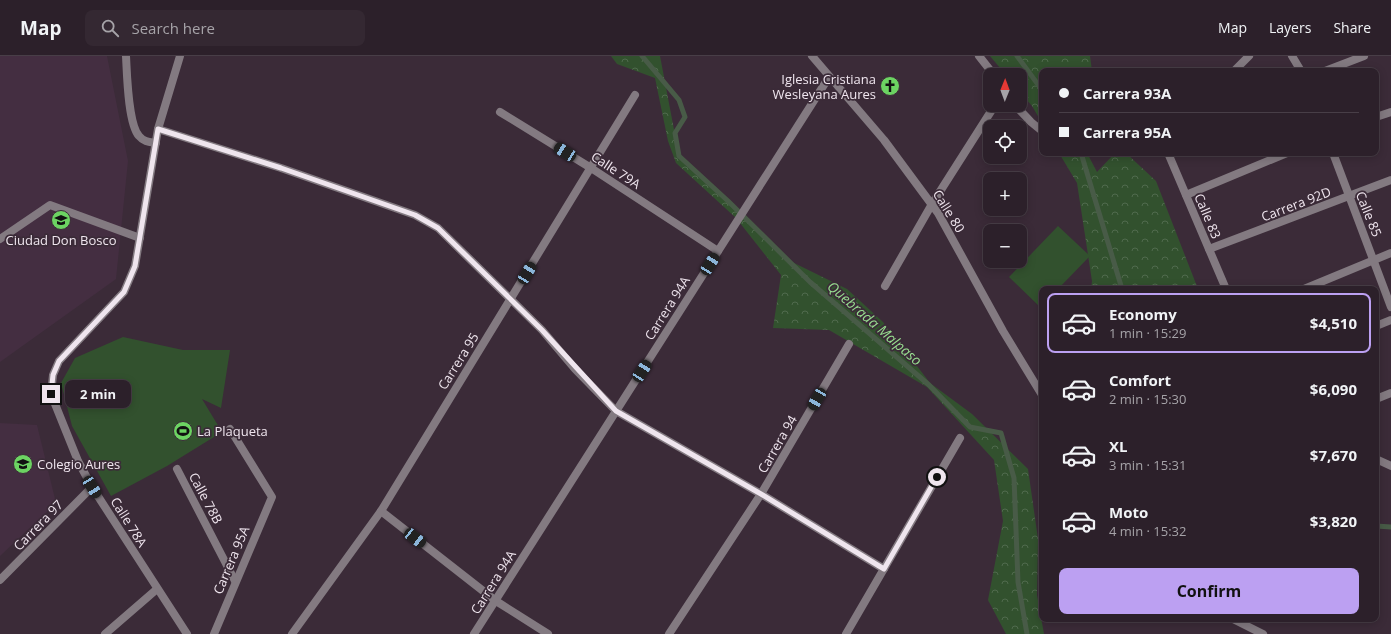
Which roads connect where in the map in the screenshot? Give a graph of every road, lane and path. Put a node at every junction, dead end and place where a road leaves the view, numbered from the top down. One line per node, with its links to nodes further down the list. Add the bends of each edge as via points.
1 (126, 56): 21 (street, via 133,121 138,135 145,141)
2 (180, 56): 20 (street)
3 (812, 56): 12 (street, Calle 80)
4 (979, 56): 8 (street)
5 (1249, 56): 9 (street)
6 (1292, 56): 10 (street)
7 (1364, 56): 11 (street)
8 (988, 68)
9 (1237, 68)
10 (1299, 68)
11 (1333, 68)
12 (829, 77): 29 (street, Calle 80, via 884,140); 33 (street, Carrera 94A)
13 (635, 95): 25 (street, Carrera 95)
14 (500, 112): 25 (street, Calle 79A)
15 (991, 112): 29 (street)
16 (1022, 112): 19 (street)
17 (1391, 112): 18 (street)
18 (1379, 116)
19 (1039, 128)
20 (158, 129): 21 (street); 39 (street, via 281,168 415,215 438,228)
21 (156, 143): 30 (street)
22 (1169, 156): 27 (street, Calle 83)
23 (1280, 156): 27 (street)
24 (1334, 156): 28 (street, Calle 85)
25 (591, 168): 33 (street, Calle 79A); 39 (street, Carrera 95)
26 (1391, 180): 28 (street, Carrera 92D)
27 (1186, 195): 32 (street, Calle 83)
28 (1349, 197): 32 (street, Carrera 92D); 35 (street, Calle 85)
29 (932, 204): 36 (street); 44 (street, Calle 80, via 1003,332)
30 (140, 238): 31 (street, via 50,205); 53 (street, Calle 78A, via 135,266 124,292 59,361 53,375 51,394)
31 (0, 240)
32 (1209, 249): 37 (street, Calle 83)
33 (718, 251): 47 (street, Carrera 94A)
34 (1391, 253): 35 (street)
35 (1375, 260): 38 (street); 40 (street, Calle 85)
36 (885, 286)
37 (1225, 286)
38 (1311, 286)
39 (511, 299): 47 (street); 55 (street, Carrera 95)
40 (1391, 307)
41 (1391, 320): 42 (street)
42 (1379, 325)
43 (849, 344): 54 (street, Carrera 94)
44 (1039, 390)
45 (1391, 393): 46 (street)
46 (1379, 398)
47 (616, 411): 54 (street); 60 (street, Carrera 94A)
48 (230, 429): 58 (street, Carrera 95A, via 272,496)
49 (960, 438): 56 (street)
50 (1379, 460): 51 (street)
51 (1391, 466)
52 (177, 469): 58 (street, Calle 78B)
53 (92, 487): 57 (street, Carrera 97); 59 (street, Calle 78A)
54 (761, 494): 56 (street); 68 (street, Carrera 94)
55 (380, 511): 60 (street); 65 (street, Carrera 95)
56 (884, 569): 69 (street)
57 (0, 580)
58 (235, 581): 64 (street, Carrera 95A)
59 (157, 588): 62 (street); 63 (street, Calle 78A)
60 (496, 601): 66 (street, Carrera 94A); 67 (street)
61 (1239, 622): 70 (street)
62 (105, 634)
63 (187, 634)
64 (214, 634)
65 (292, 634)
66 (474, 634)
67 (548, 634)
68 (669, 634)
69 (846, 634)
70 (1263, 634)

